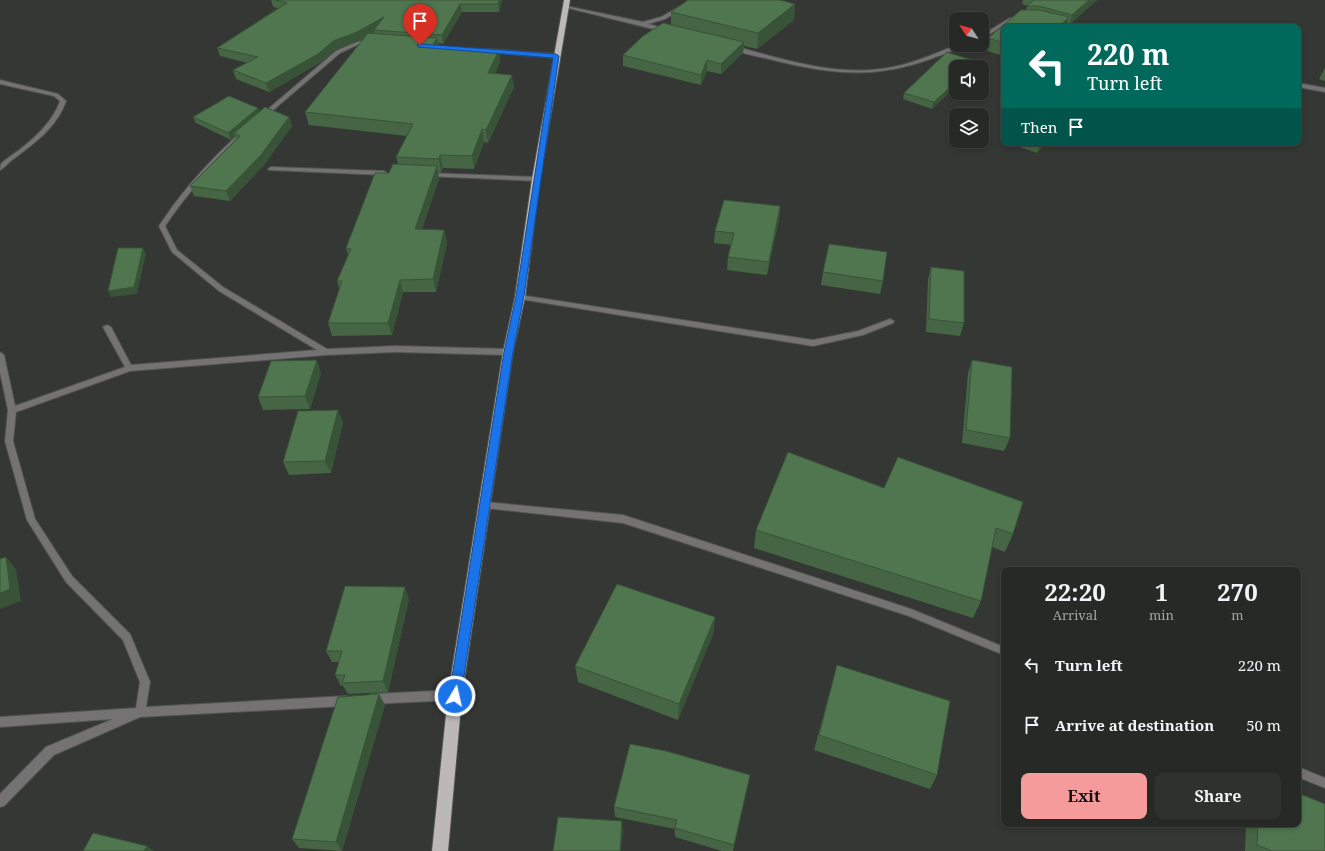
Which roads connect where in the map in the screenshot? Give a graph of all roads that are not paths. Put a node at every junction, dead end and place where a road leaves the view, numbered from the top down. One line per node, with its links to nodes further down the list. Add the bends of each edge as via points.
1 (695, 0): 4 (street, via 663,18)
2 (566, 3): 4 (street); 13 (highway)
3 (1021, 18): 5 (street, via 1014,18)
4 (643, 24): 7 (street)
5 (1004, 24)
6 (1001, 26): 8 (street)
7 (672, 32)
8 (989, 33)
9 (375, 42): 17 (street, via 358,43 338,52)
10 (730, 47): 12 (street, via 820,68 858,72 891,69)
11 (477, 50): 13 (street)
12 (949, 50)
13 (556, 56): 23 (highway)
14 (0, 82): 19 (street, via 56,95 64,101 52,121)
15 (1301, 86): 16 (street)
16 (1325, 90)
17 (259, 119)
18 (247, 130): 27 (street, via 217,156 180,198 162,226 174,251 221,289)
19 (0, 168)
20 (271, 169): 21 (street)
21 (388, 174)
22 (419, 175): 23 (street)
23 (536, 179): 24 (highway)
24 (520, 296): 25 (street, via 813,343 860,333); 28 (highway)
25 (890, 321)
26 (107, 327): 30 (street)
27 (326, 352): 28 (street, via 396,349); 30 (street)
28 (508, 352): 32 (highway)
29 (0, 355): 31 (street)
30 (129, 368): 31 (street)
31 (12, 410): 35 (street, via 9,441 31,520 69,579 127,637 145,682)
32 (485, 506): 33 (street, via 623,519 911,613); 34 (highway)
33 (1001, 650)
34 (455, 696): 35 (street); 40 (highway)
35 (140, 712): 36 (street); 39 (street, via 50,751)
36 (0, 722)
37 (1301, 773): 38 (street)
38 (1325, 783)
39 (0, 802)
40 (440, 851)

